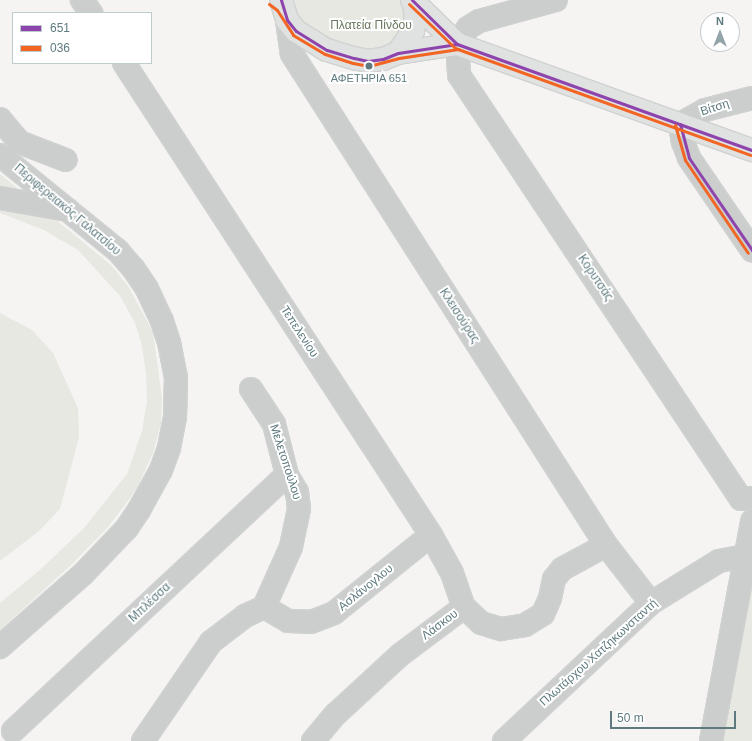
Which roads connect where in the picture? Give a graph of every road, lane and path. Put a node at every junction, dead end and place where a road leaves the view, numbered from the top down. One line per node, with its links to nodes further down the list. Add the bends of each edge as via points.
1 (82, 0): 5 (street)
2 (413, 0): 6 (main road); 7 (main road, via 416,16 413,31)
3 (556, 0): 6 (street, via 479,21 468,28)
4 (280, 7): 7 (main road, via 296,31 333,52 368,61 383,60); 23 (street, Κλεισούρας, via 292,54)
5 (90, 12)
6 (457, 44): 7 (main road); 11 (main road); 20 (street, Κορυτσάς, via 459,75 742,499)
7 (398, 53)
8 (125, 64): 22 (street, Τεπελενίου)
9 (752, 98): 11 (street, Βίτση, via 705,110)
10 (0, 119): 14 (street, via 19,142)
11 (680, 124): 12 (main road); 17 (street, via 689,158)
12 (752, 150)
13 (0, 155): 16 (street, Περιφερειακός Γαλατσίου)
14 (66, 160)
15 (0, 198): 16 (street)
16 (70, 210): 28 (street, Περιφερειακός Γαλατσίου, via 118,251 133,268 154,302 173,357 176,377 174,417 161,470 127,528 83,574)
17 (752, 250)
18 (251, 389): 19 (street, Μελετοπούλου, via 274,424)
19 (287, 475): 26 (street, Μελετοπούλου, via 297,492 299,509 291,547); 29 (street, Μπλέσσα)
20 (752, 498)
21 (752, 521): 24 (street)
22 (431, 535): 26 (street, Ασλάνογλου, via 334,613 311,622 288,621); 27 (street, Τεπελενίου, via 452,573)
23 (606, 545): 25 (street, Κλεισούρας); 27 (street, Λάσκου, via 562,569 554,578 550,598 543,614 525,625 501,629 481,623)
24 (744, 556): 25 (street, Πλωτάρχου Χατζηκωνσταντή, via 719,562); 33 (street)
25 (650, 603): 32 (street, Πλωτάρχου Χατζηκωνσταντή)
26 (264, 607): 30 (street, via 245,616 211,642)
27 (464, 607): 31 (street, Λάσκου, via 400,655 336,714)
28 (0, 647)
29 (12, 730)
30 (143, 741)
31 (313, 741)
32 (504, 741)
33 (711, 741)

